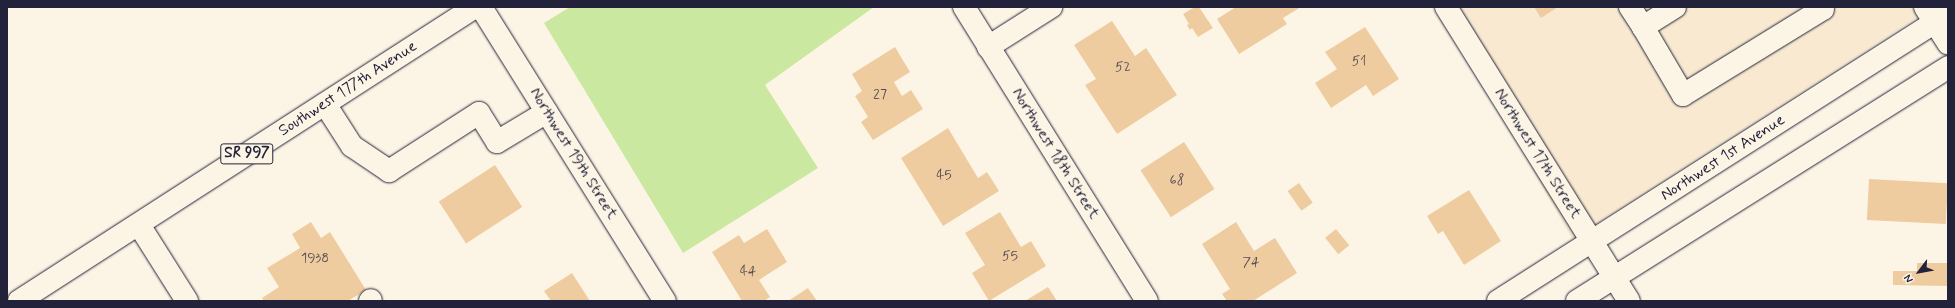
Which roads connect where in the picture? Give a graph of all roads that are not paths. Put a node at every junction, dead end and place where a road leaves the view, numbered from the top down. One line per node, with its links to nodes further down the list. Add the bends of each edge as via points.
1 (475, 7): 14 (main road, Southwest 177th Avenue / SR 997)
2 (481, 7): 15 (main road, Northwest 19th Street)
3 (964, 7): 12 (main road, Northwest 18th Street)
4 (1051, 7): 12 (main road)
5 (1446, 7): 17 (main road, Northwest 17th Street)
6 (1630, 7): 10 (main road)
7 (1675, 7): 10 (main road)
8 (1822, 7): 10 (main road, via 1823,9 1683,95)
9 (1936, 14): 11 (main road); 17 (main road, Northwest 1st Avenue)
10 (1643, 28)
11 (1948, 43)
12 (988, 47): 22 (main road, Northwest 18th Street)
13 (1948, 67): 18 (main road)
14 (325, 104): 15 (main road, via 352,146 389,171 479,113 498,142); 16 (main road, Southwest 177th Avenue / SR 997)
15 (547, 112): 21 (main road, Northwest 19th Street)
16 (139, 225): 19 (main road, Southwest 177th Avenue / SR 997); 20 (main road)
17 (1592, 241): 18 (main road, Northwest 17th Street); 23 (main road, Northwest 1st Avenue)
18 (1614, 278): 24 (main road); 25 (main road, Northwest 17th Street)
19 (19, 301)
20 (187, 301)
21 (665, 301)
22 (1147, 301)
23 (1498, 301)
24 (1577, 301)
25 (1629, 301)

